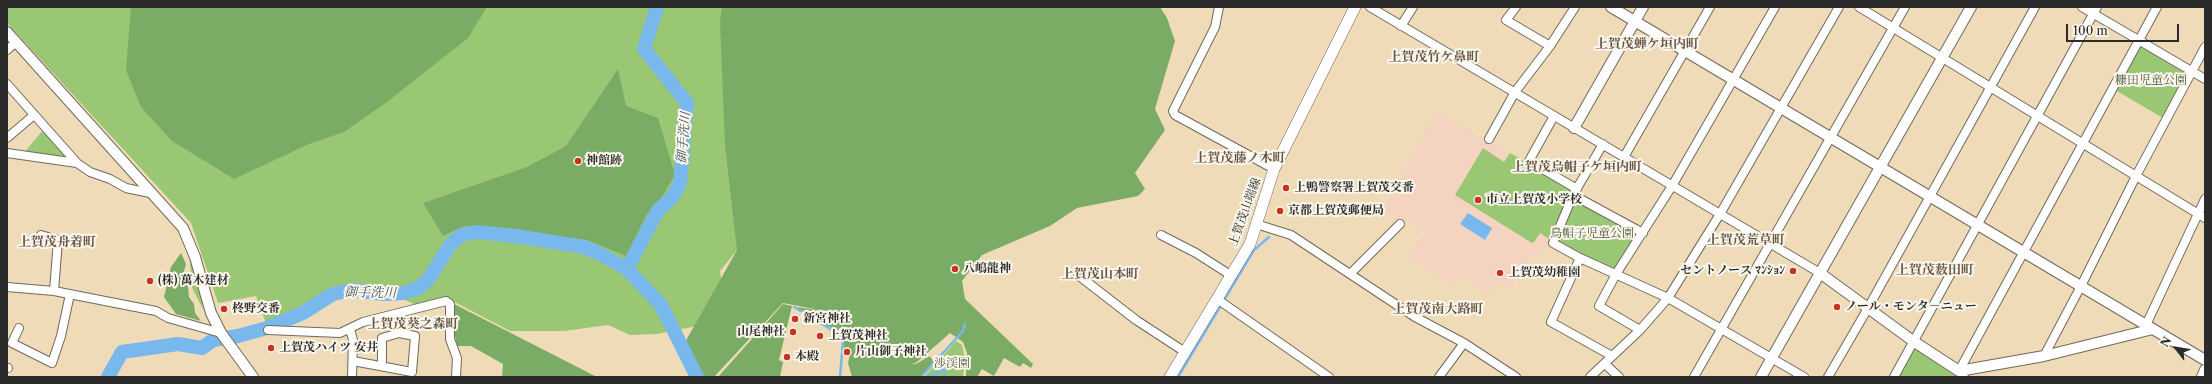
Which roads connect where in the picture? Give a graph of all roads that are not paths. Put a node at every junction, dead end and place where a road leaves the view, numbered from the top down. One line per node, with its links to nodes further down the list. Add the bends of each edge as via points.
1 (1219, 7): 50 (street, via 1215,27 1174,112 1175,115)
2 (1355, 7): 50 (main road, 上賀茂山端線)
3 (1370, 7): 20 (street)
4 (1413, 7): 20 (street)
5 (1516, 7): 25 (street, via 1506,20)
6 (1575, 7): 25 (street)
7 (1611, 7): 19 (street)
8 (1643, 7): 19 (street)
9 (1710, 7): 28 (street)
10 (1775, 7): 32 (street)
11 (1839, 7): 36 (street)
12 (1859, 7): 21 (street)
13 (1905, 7): 21 (street)
14 (1971, 7): 29 (street)
15 (2036, 7): 33 (street)
16 (2082, 7): 18 (street)
17 (2157, 7): 23 (street)
18 (2095, 10): 23 (street); 39 (street)
19 (1635, 21): 28 (street); 40 (street)
20 (1401, 26): 35 (street)
21 (1894, 27): 29 (street); 42 (street)
22 (7, 32): 24 (street)
23 (2139, 40): 30 (street); 44 (street)
24 (16, 42): 27 (street); 54 (street)
25 (1550, 46): 35 (street)
26 (2205, 47): 30 (street)
27 (7, 50)
28 (1685, 51): 32 (street); 47 (street)
29 (1942, 59): 33 (street); 49 (street)
30 (2193, 71): 31 (street); 51 (street)
31 (2205, 79)
32 (1734, 80): 36 (street); 52 (street)
33 (1990, 88): 39 (street); 55 (street)
34 (9, 90): 37 (street)
35 (1515, 92): 38 (street); 43 (street)
36 (1781, 108): 42 (street); 57 (street)
37 (34, 115): 41 (street); 48 (street)
38 (1554, 116): 40 (street); 53 (street, via 1529,161)
39 (2037, 116): 44 (street); 61 (street)
40 (1574, 128): 45 (street)
41 (7, 138)
42 (1831, 138): 49 (street); 65 (street)
43 (1489, 139)
44 (2083, 143): 51 (street); 66 (street)
45 (1603, 144): 47 (street); 53 (street)
46 (7, 153): 48 (street)
47 (1624, 157): 52 (street)
48 (77, 163): 54 (street, via 90,172 110,178 126,188)
49 (1880, 167): 55 (street); 68 (street)
50 (1274, 169): 59 (main road, 上賀茂山端線)
51 (2136, 176): 58 (street); 73 (street)
52 (1672, 186): 57 (street); 62 (street)
53 (1575, 192): 62 (street); 67 (street, via 1553,244)
54 (150, 193): 86 (street, via 187,235 211,313)
55 (1930, 196): 61 (street); 79 (street)
56 (2205, 199): 58 (street)
57 (1720, 214): 65 (street); 77 (street)
58 (2202, 216): 80 (street)
59 (1256, 224): 69 (street, via 1291,235); 72 (main road, 上賀茂山端線, via 1250,244)
60 (1400, 224): 69 (street)
61 (1979, 225): 66 (street); 87 (street)
62 (1642, 233): 70 (street)
63 (1160, 235): 72 (street, via 1196,253)
64 (41, 236): 75 (street, via 58,240)
65 (1770, 244): 68 (street); 85 (street)
66 (2024, 252): 73 (street); 98 (street)
67 (1580, 258): 70 (street); 90 (street, via 1551,322)
68 (1820, 273): 79 (street); 92 (street)
69 (1350, 274): 88 (street, via 1415,317)
70 (1616, 274): 77 (street); 84 (street, via 1599,306)
71 (1078, 275): 89 (street, via 1136,320)
72 (1232, 276): 78 (main road, 上賀茂山端線)
73 (2081, 286): 80 (street); 91 (street)
74 (7, 287): 75 (street)
75 (54, 291): 76 (street)
76 (70, 294): 81 (street, via 61,336 52,362 12,343); 86 (street, via 156,311 168,318)
77 (1668, 298): 84 (street); 85 (street)
78 (1221, 302): 89 (main road, 上賀茂山端線); 103 (street)
79 (1868, 308): 87 (street); 111 (street)
80 (2150, 327): 91 (street); 93 (street)
81 (20, 328)
82 (350, 329): 83 (street, via 340,333); 94 (street); 101 (street, via 364,322 446,301 450,304 450,339 457,358)
83 (268, 330)
84 (1640, 330): 90 (street)
85 (1723, 330): 92 (street); 108 (street)
86 (220, 333): 99 (street)
87 (1913, 341): 98 (street); 112 (street)
88 (1464, 343): 104 (street); 105 (street)
89 (1185, 352): 102 (main road, 上賀茂山端線)
90 (1612, 356): 95 (street)
91 (2044, 356): 98 (street)
92 (1772, 358): 109 (street); 110 (street)
93 (2205, 360)
94 (353, 361): 96 (street); 100 (street)
95 (1605, 364): 106 (street); 107 (street)
96 (382, 366): 96 (street, via 412,372 415,336 399,333 382,338)
97 (2205, 370): 113 (street)
98 (1961, 374)
99 (252, 377)
100 (352, 377)
101 (456, 377)
102 (1170, 377)
103 (1329, 377)
104 (1439, 377)
105 (1516, 377)
106 (1590, 377)
107 (1619, 377)
108 (1694, 377)
109 (1761, 377)
110 (1804, 377)
111 (1828, 377)
112 (1894, 377)
113 (2202, 377)

